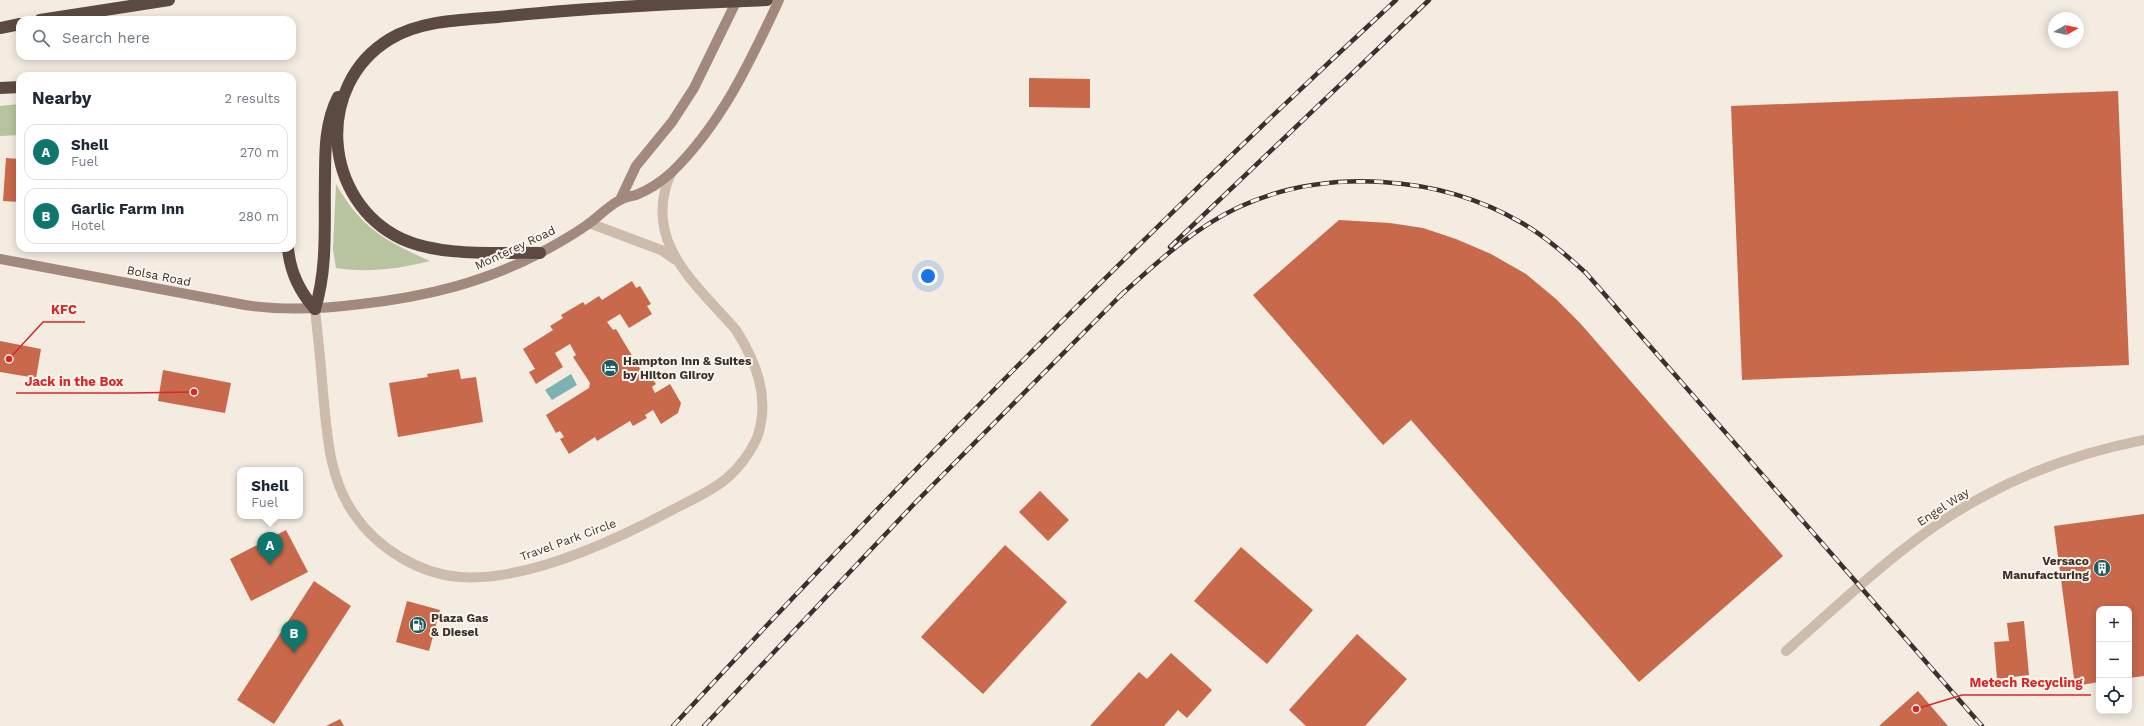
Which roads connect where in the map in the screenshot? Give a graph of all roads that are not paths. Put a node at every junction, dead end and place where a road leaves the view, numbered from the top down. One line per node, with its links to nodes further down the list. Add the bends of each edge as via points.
1 (169, 0): 5 (highway)
2 (737, 0): 12 (main road, Monterey Road, via 694,88 672,122 636,166)
3 (767, 0): 8 (highway, bridge, via 580,9 425,26 390,39 372,52)
4 (779, 0): 11 (main road, Monterey Road, via 731,99 709,130)
5 (66, 16)
6 (16, 25): 7 (highway)
7 (0, 28)
8 (359, 66): 15 (highway, via 349,83 342,104 337,126 337,150 347,183 367,213 392,233 423,246 450,250); 18 (highway, via 341,91 328,125 324,260 320,295)
9 (16, 87): 10 (highway)
10 (0, 88)
11 (671, 172): 12 (main road, Monterey Road, via 657,184); 17 (street, Travel Park Circle, via 663,194 661,212 666,239)
12 (620, 200): 13 (main road, Monterey Road)
13 (588, 224): 15 (main road, Monterey Road); 17 (street, Travel Park Circle, via 661,250)
14 (289, 252): 18 (highway, via 296,282)
15 (540, 253): 18 (main road, Monterey Road, via 486,277 429,294)
16 (0, 260): 18 (main road, Bolsa Road, via 245,305)
17 (676, 260): 18 (street, Travel Park Circle, via 736,330 756,366 762,389 763,414 757,436 744,461 726,479 703,494 634,530 556,560 488,578 459,577 431,571 408,561 388,549 367,531 353,513 336,478 331,459)
18 (315, 309)
19 (2144, 440): 20 (street, Engel Way, via 2093,451 2066,460 1983,496 1908,546)
20 (1786, 651)

